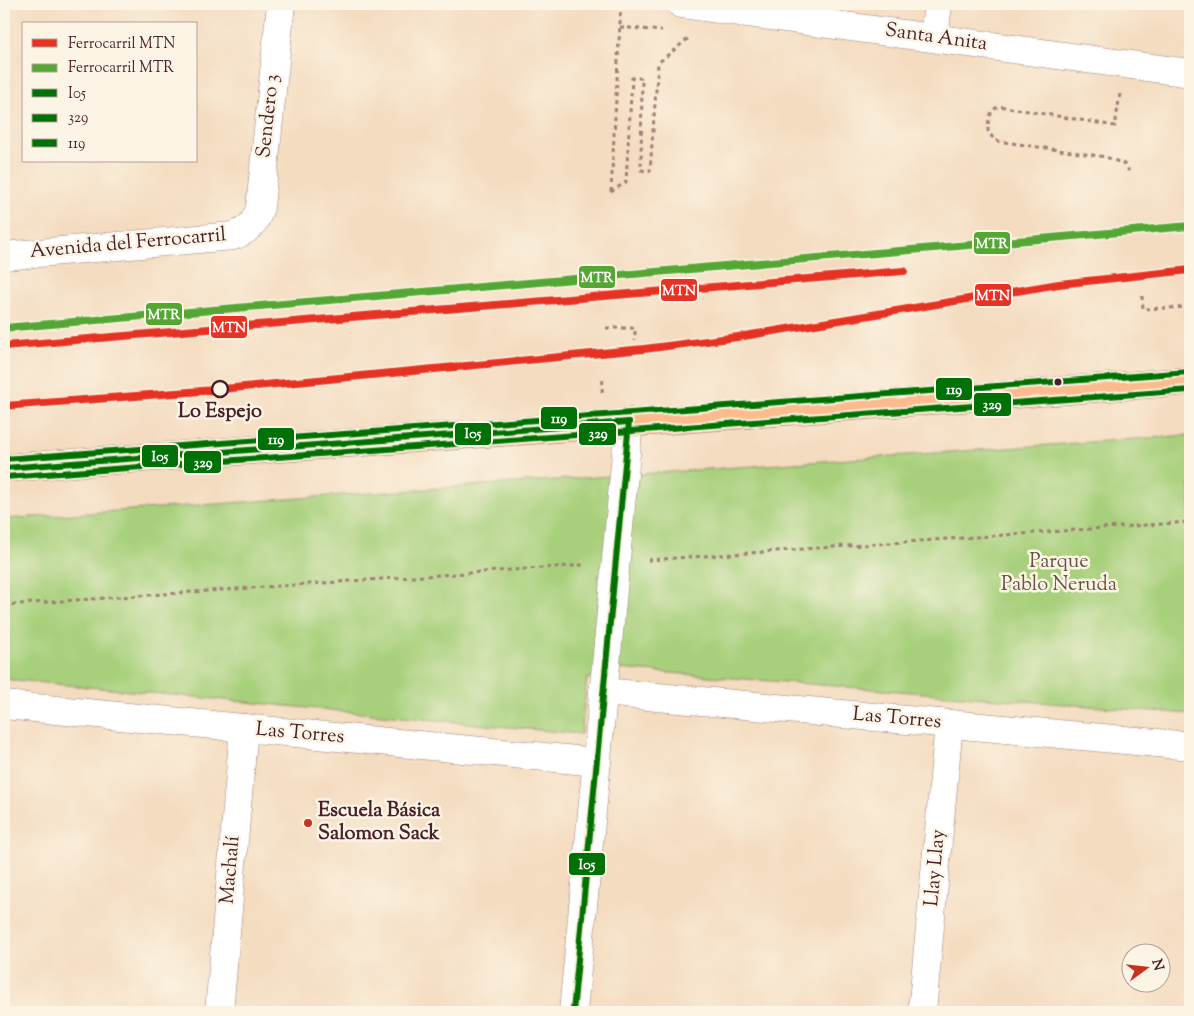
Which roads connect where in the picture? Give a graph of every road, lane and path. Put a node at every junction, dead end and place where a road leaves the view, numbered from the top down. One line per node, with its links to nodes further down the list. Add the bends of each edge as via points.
1 (281, 4): 12 (street, Sendero 3, via 260,207)
2 (621, 4): 5 (path)
3 (681, 4): 8 (street, Santa Anita)
4 (938, 4): 8 (street)
5 (620, 27): 6 (path); 7 (path, via 611,192 626,182 632,78 642,78 641,170 650,171 658,63 695,34)
6 (667, 31)
7 (686, 33)
8 (934, 37): 9 (street, Santa Anita)
9 (1125, 64): 10 (street, Santa Anita); 11 (path, via 1115,126 999,106 990,115 988,132 998,141 1106,157 1124,164)
10 (1190, 73)
11 (1129, 171)
12 (251, 227): 13 (street, Avenida del Ferrocarril, via 233,236)
13 (4, 256)
14 (1142, 296): 15 (path, via 1143,309)
15 (1190, 307)
16 (606, 328): 17 (path, via 635,328)
17 (636, 340)
18 (603, 378): 20 (path)
19 (1190, 381): 21 (main road)
20 (602, 392)
21 (629, 422): 22 (main road); 23 (street)
22 (4, 468)
23 (603, 692): 25 (street, Las Torres); 28 (street)
24 (4, 705): 26 (street, Las Torres)
25 (949, 724): 27 (street, Las Torres); 31 (street, Llay Llay)
26 (244, 728): 28 (street, Las Torres); 29 (street, Machalí)
27 (1190, 746)
28 (597, 762): 30 (street)
29 (219, 1012)
30 (574, 1012)
31 (922, 1012)

